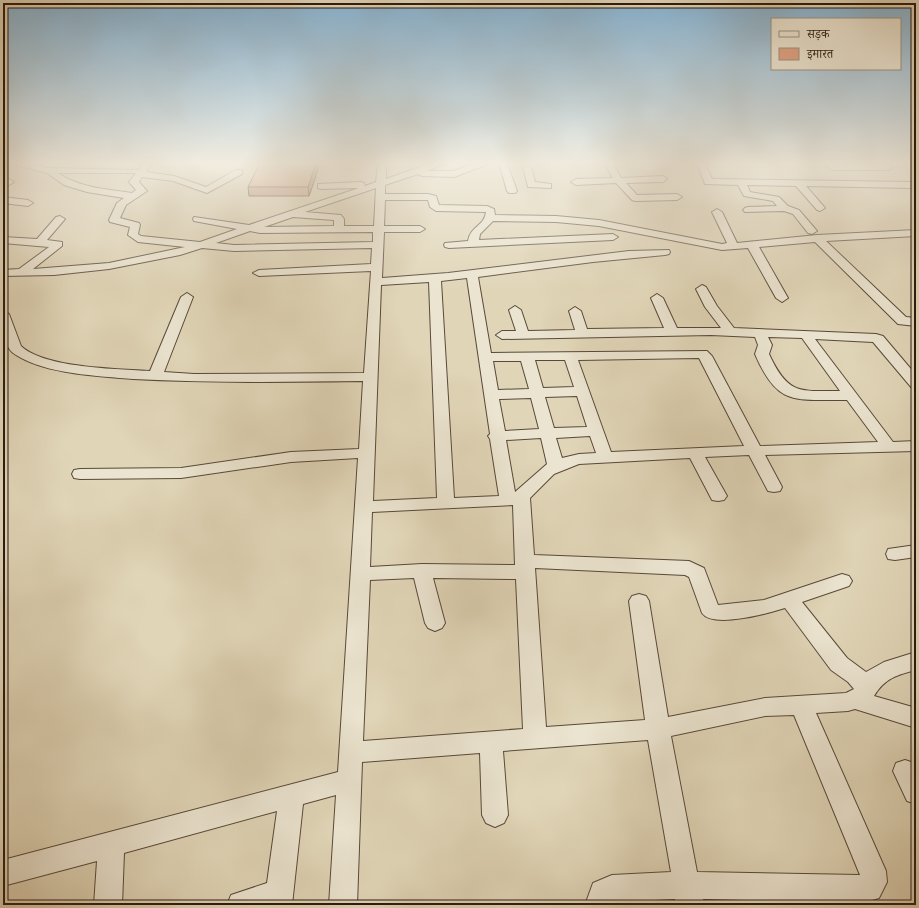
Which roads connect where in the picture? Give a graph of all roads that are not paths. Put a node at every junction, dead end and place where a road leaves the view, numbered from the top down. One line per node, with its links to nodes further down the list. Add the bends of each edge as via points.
1 (121, 205): 29 (street, via 114,220 135,225 134,238)
2 (379, 205): 23 (street)
3 (433, 205): 13 (street, via 436,208 487,209 490,211)
4 (782, 205): 7 (street)
5 (818, 205): 8 (street)
6 (315, 206): 11 (street); 12 (street, via 330,206)
7 (785, 208): 9 (street); 20 (street, via 796,212)
8 (820, 208)
9 (748, 210)
10 (717, 212): 30 (street)
11 (288, 214): 12 (street); 17 (street)
12 (328, 216): 19 (street, via 339,217)
13 (490, 218): 16 (street, via 556,219); 26 (street, via 485,227 476,231)
14 (60, 219): 25 (street)
15 (198, 219): 17 (street)
16 (608, 225): 22 (street); 30 (street, via 714,246)
17 (248, 228): 19 (street, via 267,231); 29 (street)
18 (420, 229): 23 (street)
19 (339, 230): 23 (street)
20 (815, 234): 21 (street); 28 (street); 46 (street, via 902,322)
21 (916, 234)
22 (613, 236): 26 (street); 32 (street)
23 (378, 237): 29 (street, via 261,249); 36 (street)
24 (3, 240): 25 (street)
25 (40, 242): 34 (street, via 59,245)
26 (474, 243): 27 (street)
27 (449, 245)
28 (752, 245): 30 (street); 42 (street)
29 (201, 246): 34 (street, via 134,262 73,270)
30 (734, 247)
31 (665, 252): 32 (street)
32 (622, 254): 37 (street)
33 (3, 273): 34 (street)
34 (21, 273)
35 (259, 273): 36 (street)
36 (376, 273): 38 (street, via 420,273); 58 (street)
37 (472, 275): 38 (street); 56 (street)
38 (430, 279): 78 (street)
39 (702, 289): 48 (street, via 711,307)
40 (186, 297): 57 (street)
41 (657, 298): 47 (street)
42 (782, 298)
43 (515, 310): 51 (street)
44 (575, 311): 50 (street)
45 (3, 314): 57 (street, via 15,347 28,357 70,368)
46 (916, 322)
47 (672, 331): 48 (street); 50 (street)
48 (730, 331): 49 (street)
49 (759, 332): 52 (street); 63 (street, via 765,345 762,354 788,392 800,395)
50 (582, 333): 51 (street)
51 (523, 334): 53 (street)
52 (805, 334): 59 (street, via 875,337); 63 (street)
53 (502, 335)
54 (570, 355): 55 (street); 60 (street); 69 (street, via 702,354)
55 (527, 356): 56 (street); 61 (street)
56 (485, 357): 62 (street)
57 (155, 376): 58 (street)
58 (371, 377): 71 (street)
59 (914, 380)
60 (582, 391): 61 (street); 64 (street)
61 (536, 393): 62 (street); 65 (street)
62 (491, 395): 66 (street)
63 (851, 396): 68 (street)
64 (596, 431): 65 (street); 72 (street)
65 (547, 434): 66 (street); 73 (street)
66 (496, 436): 77 (street)
67 (916, 446): 68 (street)
68 (889, 447): 69 (street)
69 (754, 450): 70 (street); 75 (street)
70 (695, 453): 72 (street); 76 (street)
71 (366, 454): 74 (street, via 291,457 181,473); 79 (street)
72 (605, 457): 73 (street, via 579,459)
73 (556, 466): 77 (street)
74 (80, 474)
75 (774, 487)
76 (718, 496)
77 (514, 500): 78 (street); 82 (street)
78 (446, 502): 79 (street)
79 (363, 507): 84 (street)
80 (916, 551): 81 (street)
81 (895, 554)
82 (525, 567): 83 (street); 86 (street, via 689,568 697,573 709,608 718,614 765,607); 94 (street)
83 (422, 571): 84 (street); 88 (street)
84 (360, 574): 96 (street)
85 (842, 581): 86 (street)
86 (789, 599): 90 (street, via 839,664 856,676)
87 (639, 601): 93 (street)
88 (435, 623)
89 (916, 661): 90 (street, via 892,668 874,677)
90 (860, 693): 91 (street, via 848,702); 92 (street)
91 (801, 705): 93 (street, via 765,707); 105 (street, via 873,871 874,882 869,888)
92 (916, 718)
93 (658, 729): 94 (street); 104 (street)
94 (535, 738): 95 (street)
95 (491, 741): 96 (street); 101 (street)
96 (352, 752): 98 (street)
97 (905, 771): 99 (street)
98 (350, 780): 100 (street); 109 (street)
99 (916, 793)
100 (291, 796): 102 (street); 106 (street)
101 (495, 815)
102 (111, 844): 103 (street); 107 (street)
103 (3, 873)
104 (688, 895): 105 (street); 110 (street, via 612,889 603,893)
105 (803, 897)
106 (279, 899): 108 (street)
107 (108, 905)
108 (241, 905)
109 (343, 905)
110 (600, 905)

